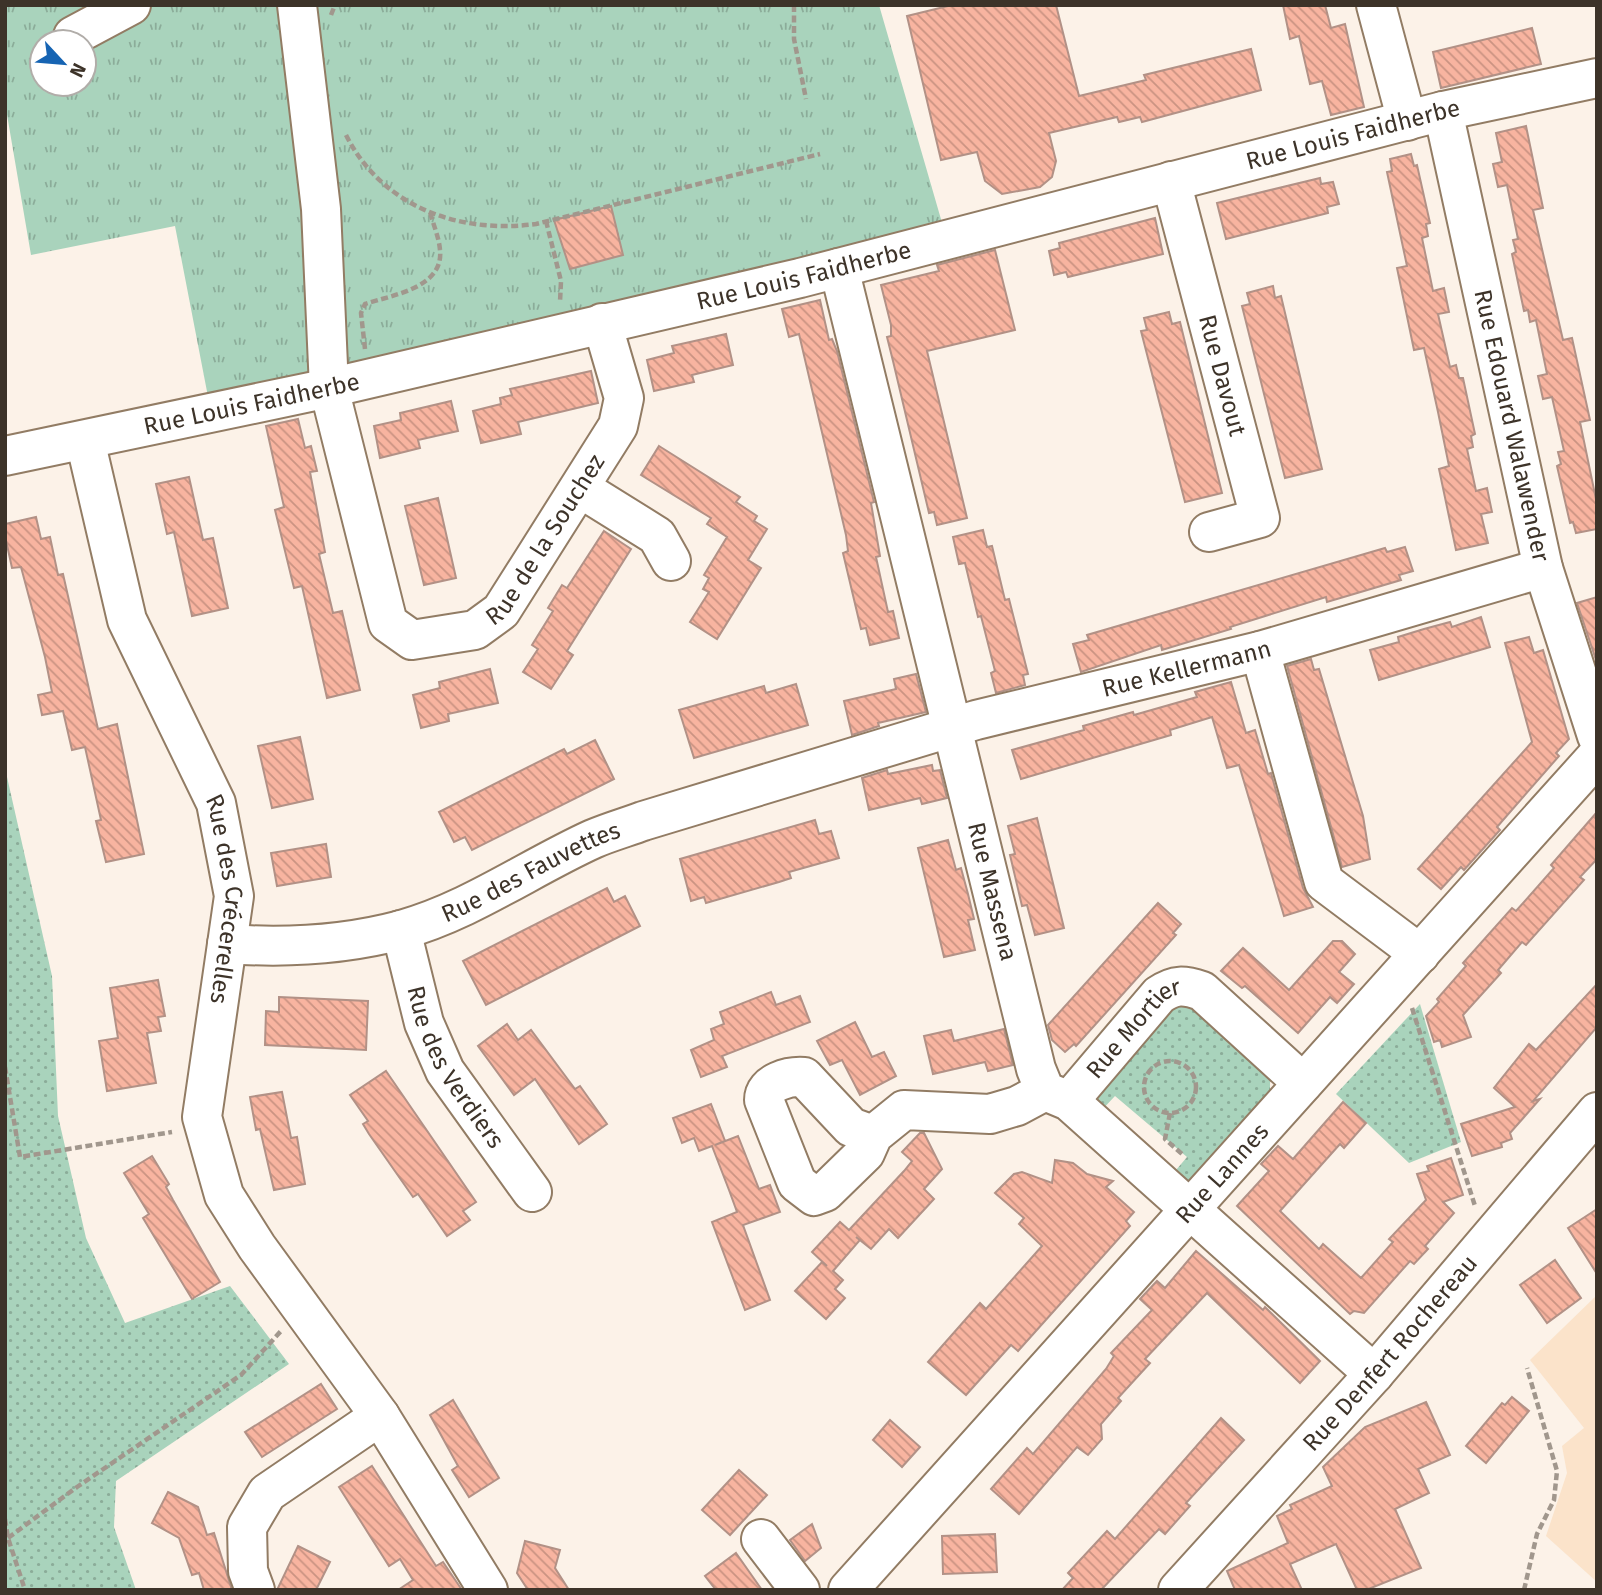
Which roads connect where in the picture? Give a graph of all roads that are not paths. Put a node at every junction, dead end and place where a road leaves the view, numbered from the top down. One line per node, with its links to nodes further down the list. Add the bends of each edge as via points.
1 (131, 5): 4 (street)
2 (1376, 5): 7 (street)
3 (314, 12): 11 (street, Rue de la Souchez)
4 (88, 28)
5 (1597, 78): 6 (street, Rue Louis Faidherbe)
6 (1443, 111): 7 (street, Rue Louis Faidherbe); 17 (street, Rue Edouard Walawender)
7 (1406, 121): 8 (street, Rue Louis Faidherbe)
8 (1171, 181): 9 (street, Rue Louis Faidherbe); 15 (street, Rue Davout, via 1260,518)
9 (839, 268): 10 (street, Rue Louis Faidherbe); 19 (street, Rue Massena)
10 (602, 323): 11 (street, Rue Louis Faidherbe); 14 (street, Rue de la Souchez, via 624,398 618,426)
11 (329, 388): 12 (street, Rue Louis Faidherbe); 14 (street, Rue de la Souchez, via 388,623 412,640 475,630 501,611)
12 (85, 440): 13 (street, Rue Louis Faidherbe); 24 (street, Rue des Crécerelles, via 127,620 216,803 234,896)
13 (5, 456)
14 (580, 488): 16 (street, via 657,536)
15 (1209, 532)
16 (671, 561)
17 (1543, 568): 18 (street, Rue Kellermann); 20 (street, Rue Edouard Walawender)
18 (1260, 651): 19 (street, Rue Kellermann); 25 (street, via 1324,882)
19 (954, 727): 22 (street, Rue Kellermann); 27 (street, Rue Massena, via 1036,1069)
20 (1597, 736)
21 (1597, 756): 25 (street, Rue Lannes)
22 (831, 765): 23 (street, Rue des Fauvettes, via 594,839 461,907)
23 (401, 930): 24 (street, Rue des Fauvettes, via 332,943); 30 (street, Rue des Verdiers, via 424,1023 445,1071)
24 (227, 944): 33 (street, Rue des Crécerelles, via 205,1083 204,1126 224,1195)
25 (1408, 967): 26 (street, Rue Lannes)
26 (1303, 1083): 27 (street, Rue Mortier, via 1202,991 1173,986); 31 (street, Rue Lannes)
27 (1057, 1096): 29 (street, via 990,1114 904,1110); 31 (street, Rue Massena)
28 (1597, 1112): 32 (street, Rue Denfert Rochereau)
29 (873, 1135)
30 (532, 1192)
31 (1189, 1209): 32 (street, Rue Massena); 38 (street, Rue Lannes)
32 (1374, 1374): 39 (street, Rue Denfert Rochereau)
33 (380, 1416): 35 (street, via 267,1493 247,1527 248,1571); 36 (street, Rue des Crécerelles)
34 (761, 1539): 37 (street)
35 (255, 1590)
36 (488, 1590)
37 (800, 1590)
38 (848, 1590)
39 (1178, 1590)

